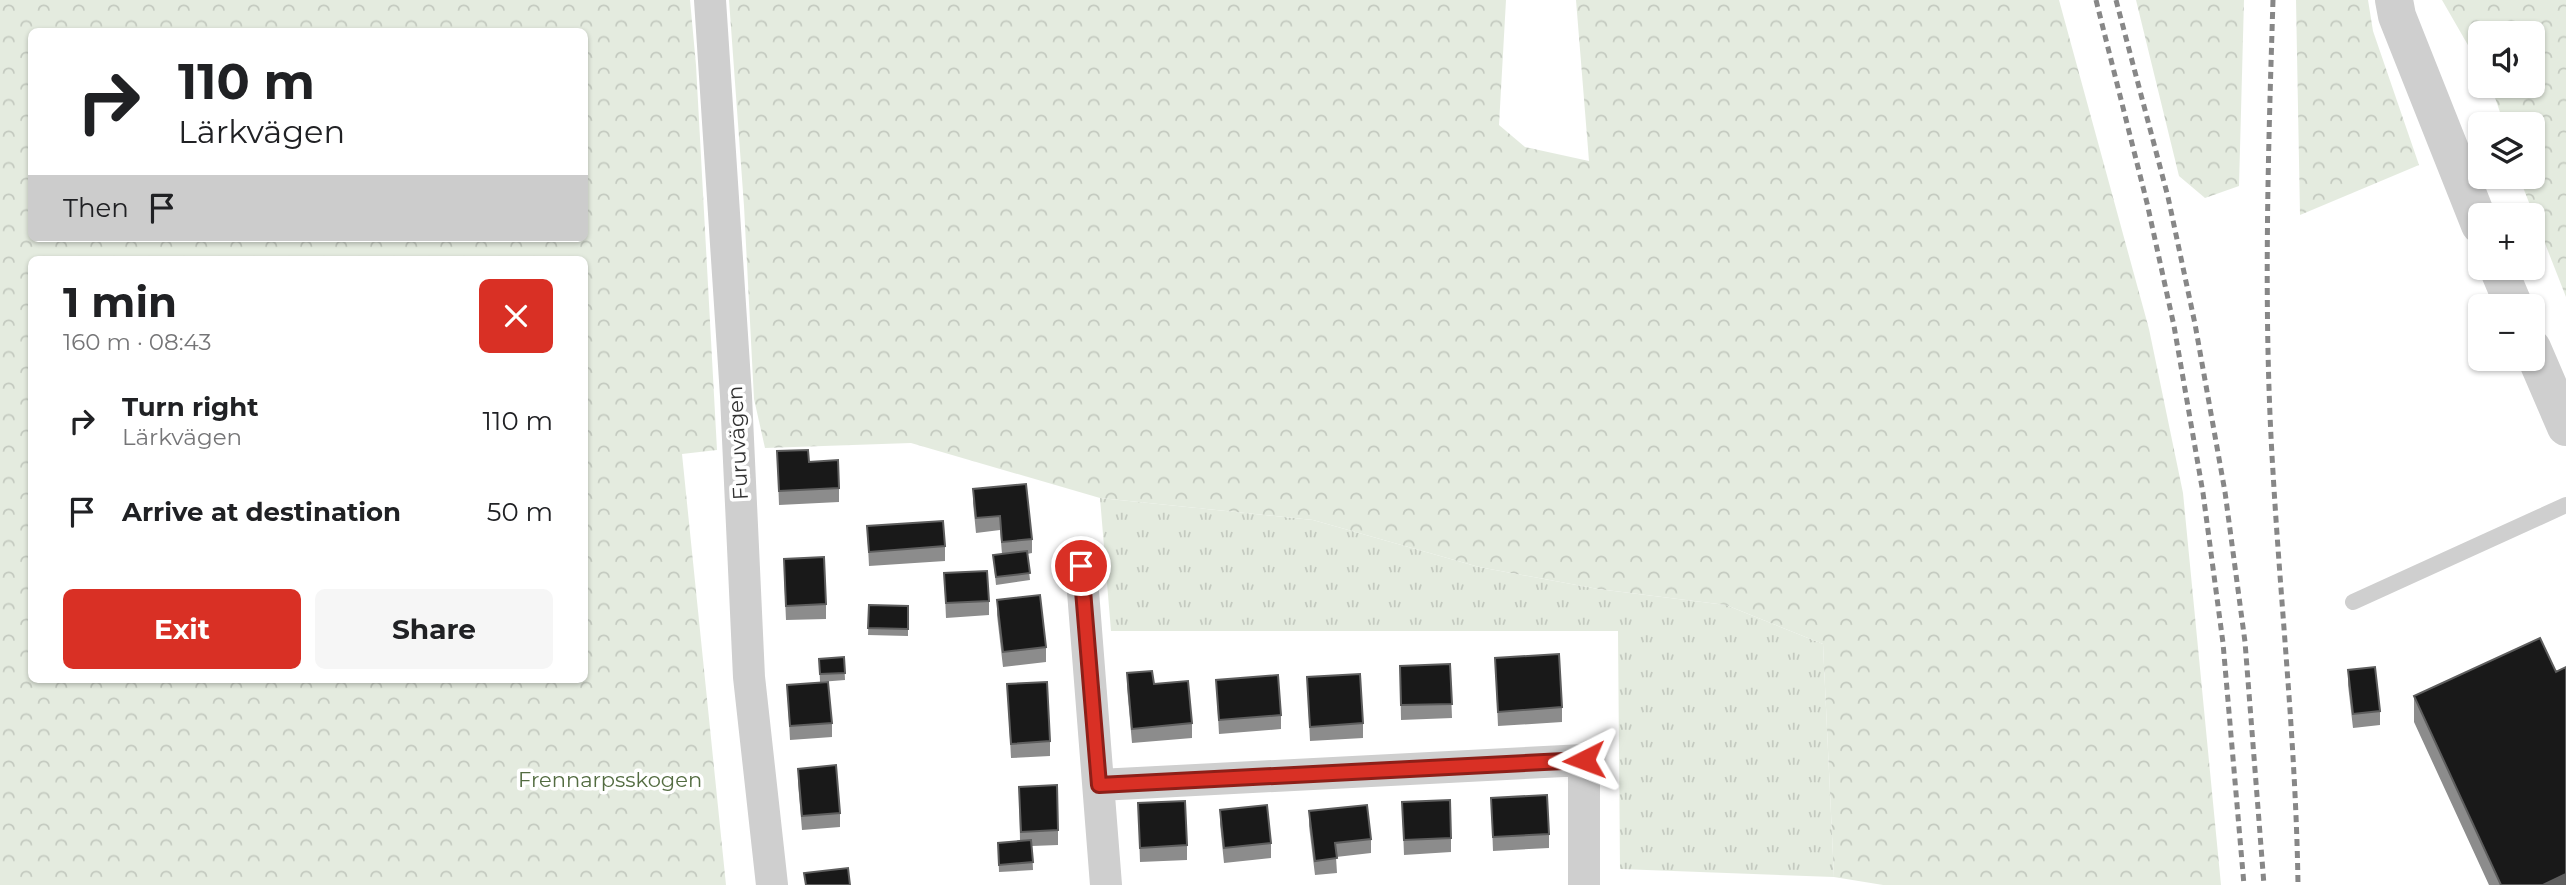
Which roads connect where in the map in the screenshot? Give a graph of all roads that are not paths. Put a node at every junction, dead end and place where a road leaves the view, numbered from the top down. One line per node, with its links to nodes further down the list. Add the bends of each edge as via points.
1 (710, 0): 10 (street, Furuvägen, via 749,677)
2 (2394, 0): 3 (street)
3 (2471, 203)
4 (2542, 371): 5 (street)
5 (2566, 427)
6 (2566, 505): 8 (lane)
7 (1081, 566): 9 (street)
8 (2353, 602)
9 (1099, 785): 11 (street); 12 (street, via 1584,760)
10 (772, 885)
11 (1106, 885)
12 (1584, 885)

